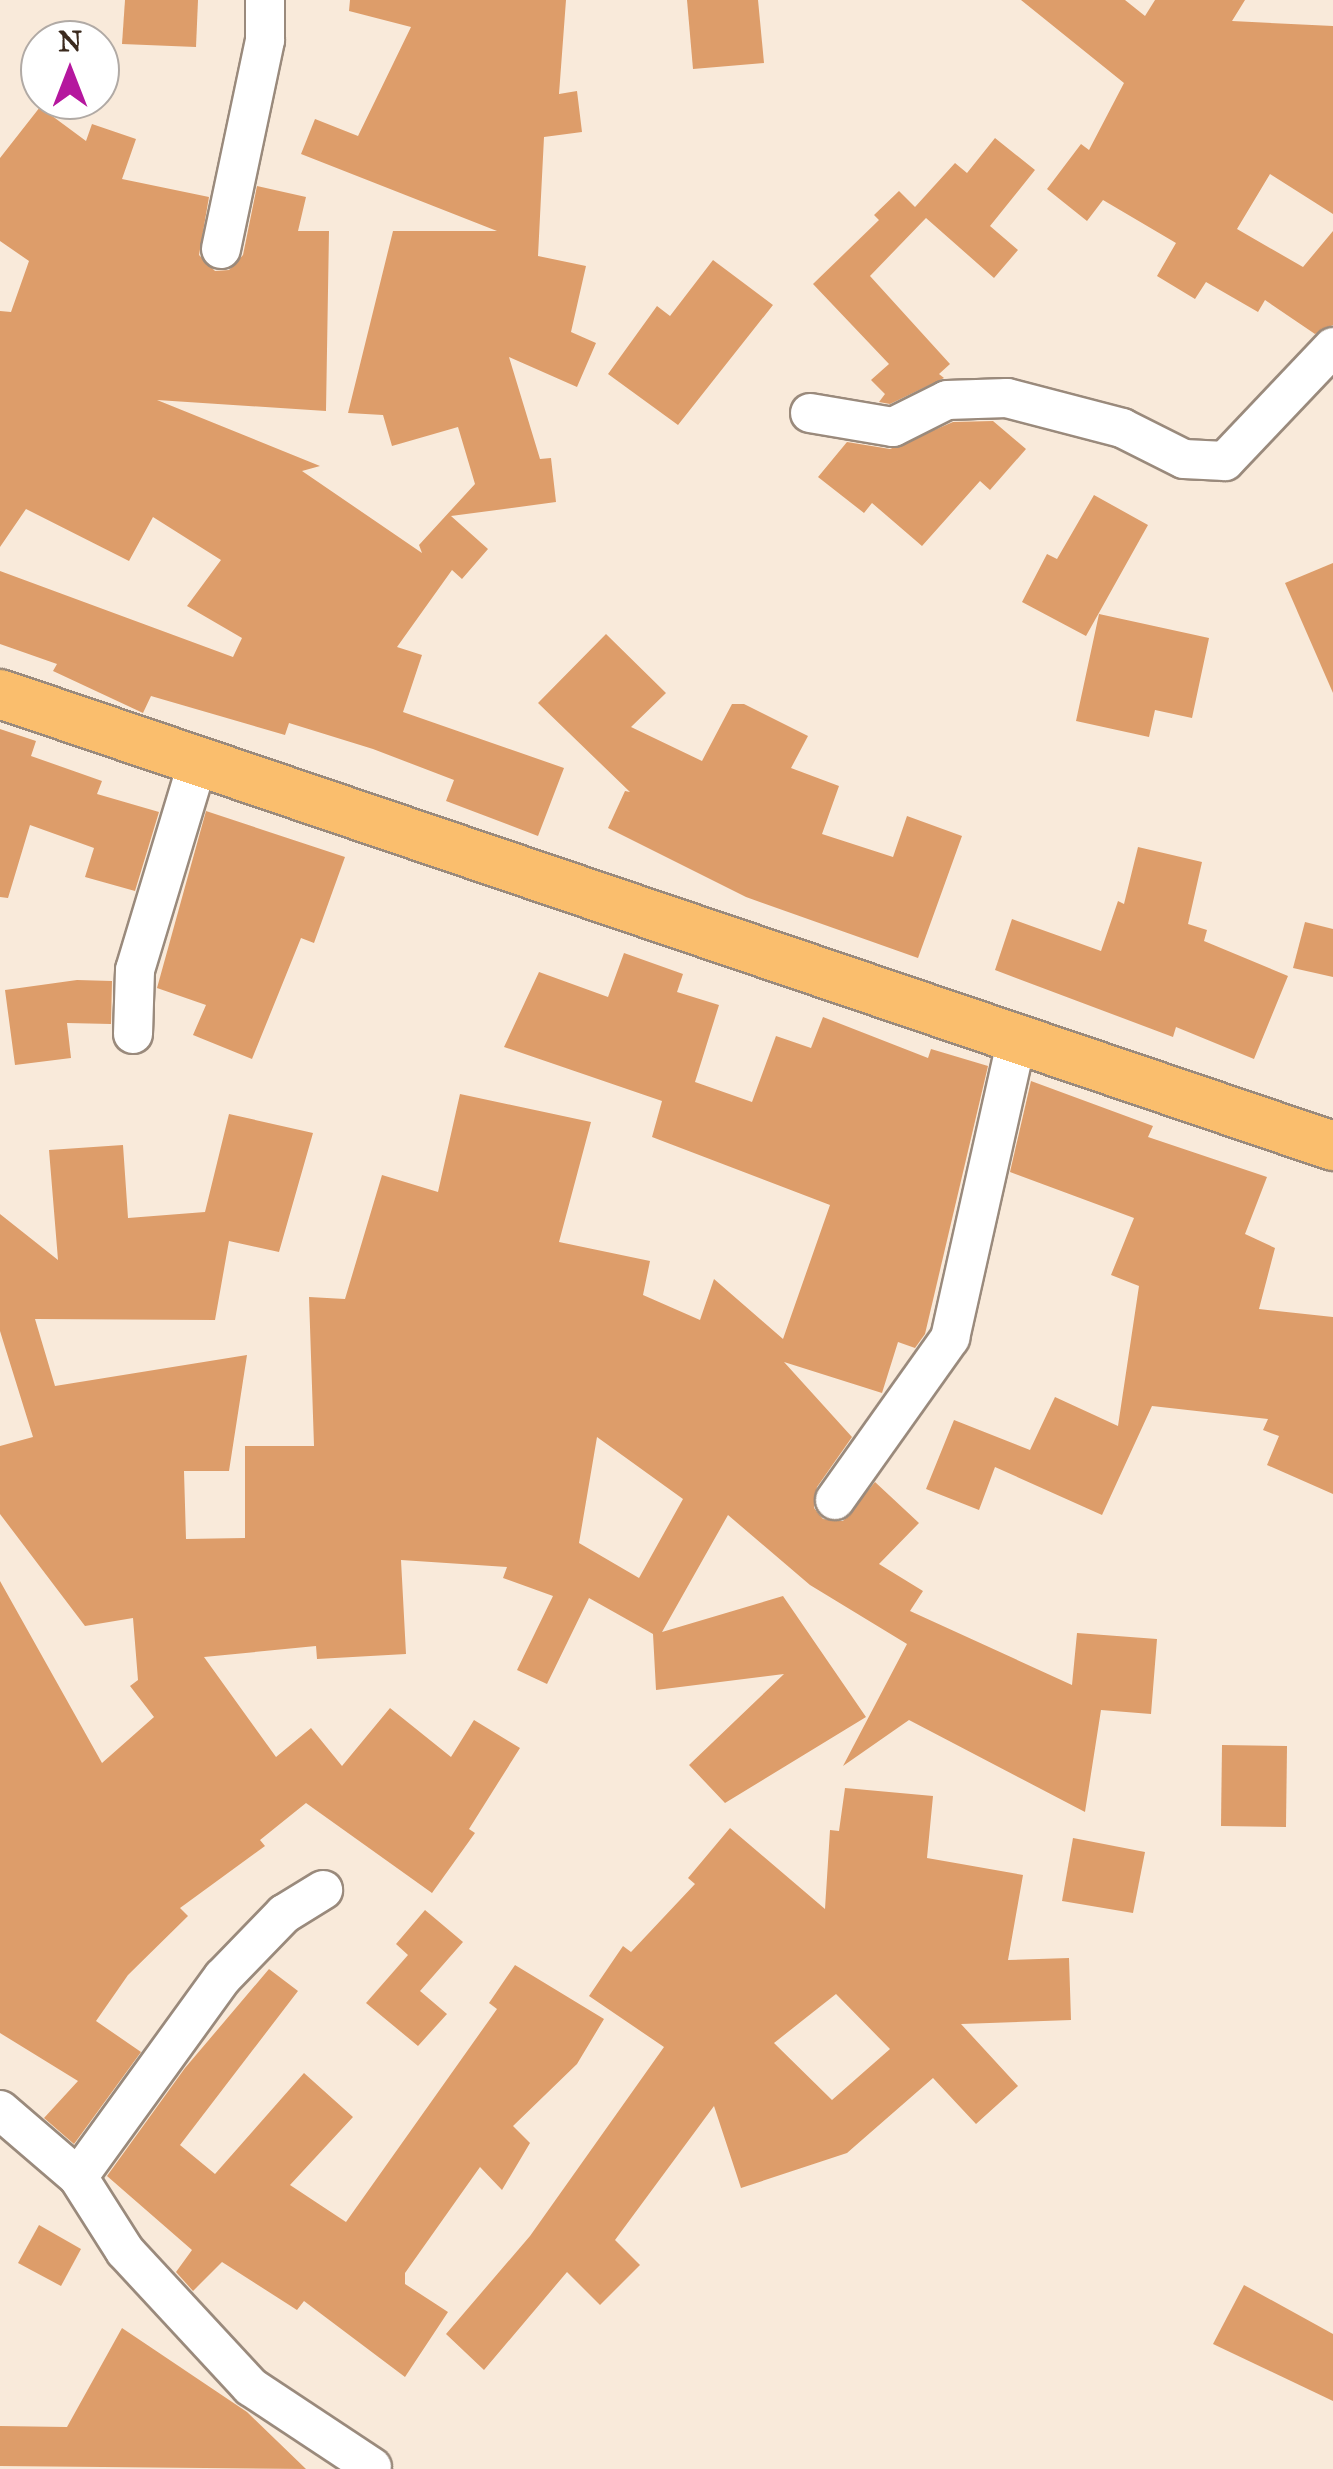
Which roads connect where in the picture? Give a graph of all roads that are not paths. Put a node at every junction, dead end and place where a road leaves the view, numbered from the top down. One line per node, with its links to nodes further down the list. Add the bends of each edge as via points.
1 (265, 0): 2 (street, via 266,40)
2 (222, 249)
3 (1333, 347): 4 (street, via 1225,461 1184,459 1122,428 1007,398 946,400 893,427)
4 (810, 414)
5 (0, 694): 6 (main road)
6 (197, 764): 7 (street, via 135,970); 8 (main road)
7 (133, 1034)
8 (1017, 1039): 9 (main road); 10 (street, via 950,1338)
9 (1333, 1146)
10 (835, 1500)
11 (323, 1890): 13 (street, via 284,1914 223,1977)
12 (0, 2110): 13 (street)
13 (78, 2177): 14 (street, via 125,2251 238,2373)
14 (372, 2467)

